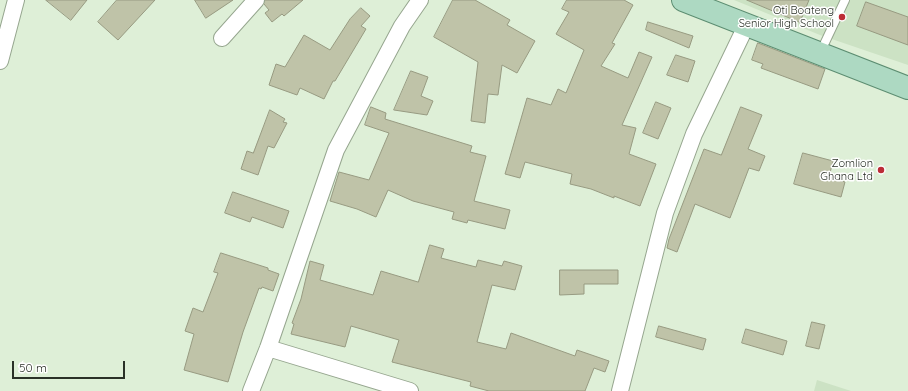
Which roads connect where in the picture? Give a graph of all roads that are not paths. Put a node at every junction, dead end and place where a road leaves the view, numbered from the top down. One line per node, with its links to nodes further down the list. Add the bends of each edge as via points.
1 (16, 0): 9 (street)
2 (256, 0): 7 (street)
3 (420, 0): 11 (street, via 402,26 336,150)
4 (683, 0): 6 (main road)
5 (845, 0): 8 (lane)
6 (747, 24): 8 (main road); 14 (street, via 694,134 665,213)
7 (222, 38)
8 (819, 53): 10 (main road)
9 (0, 61)
10 (908, 88)
11 (268, 348): 12 (street); 13 (street)
12 (251, 391)
13 (410, 391)
14 (620, 391)

